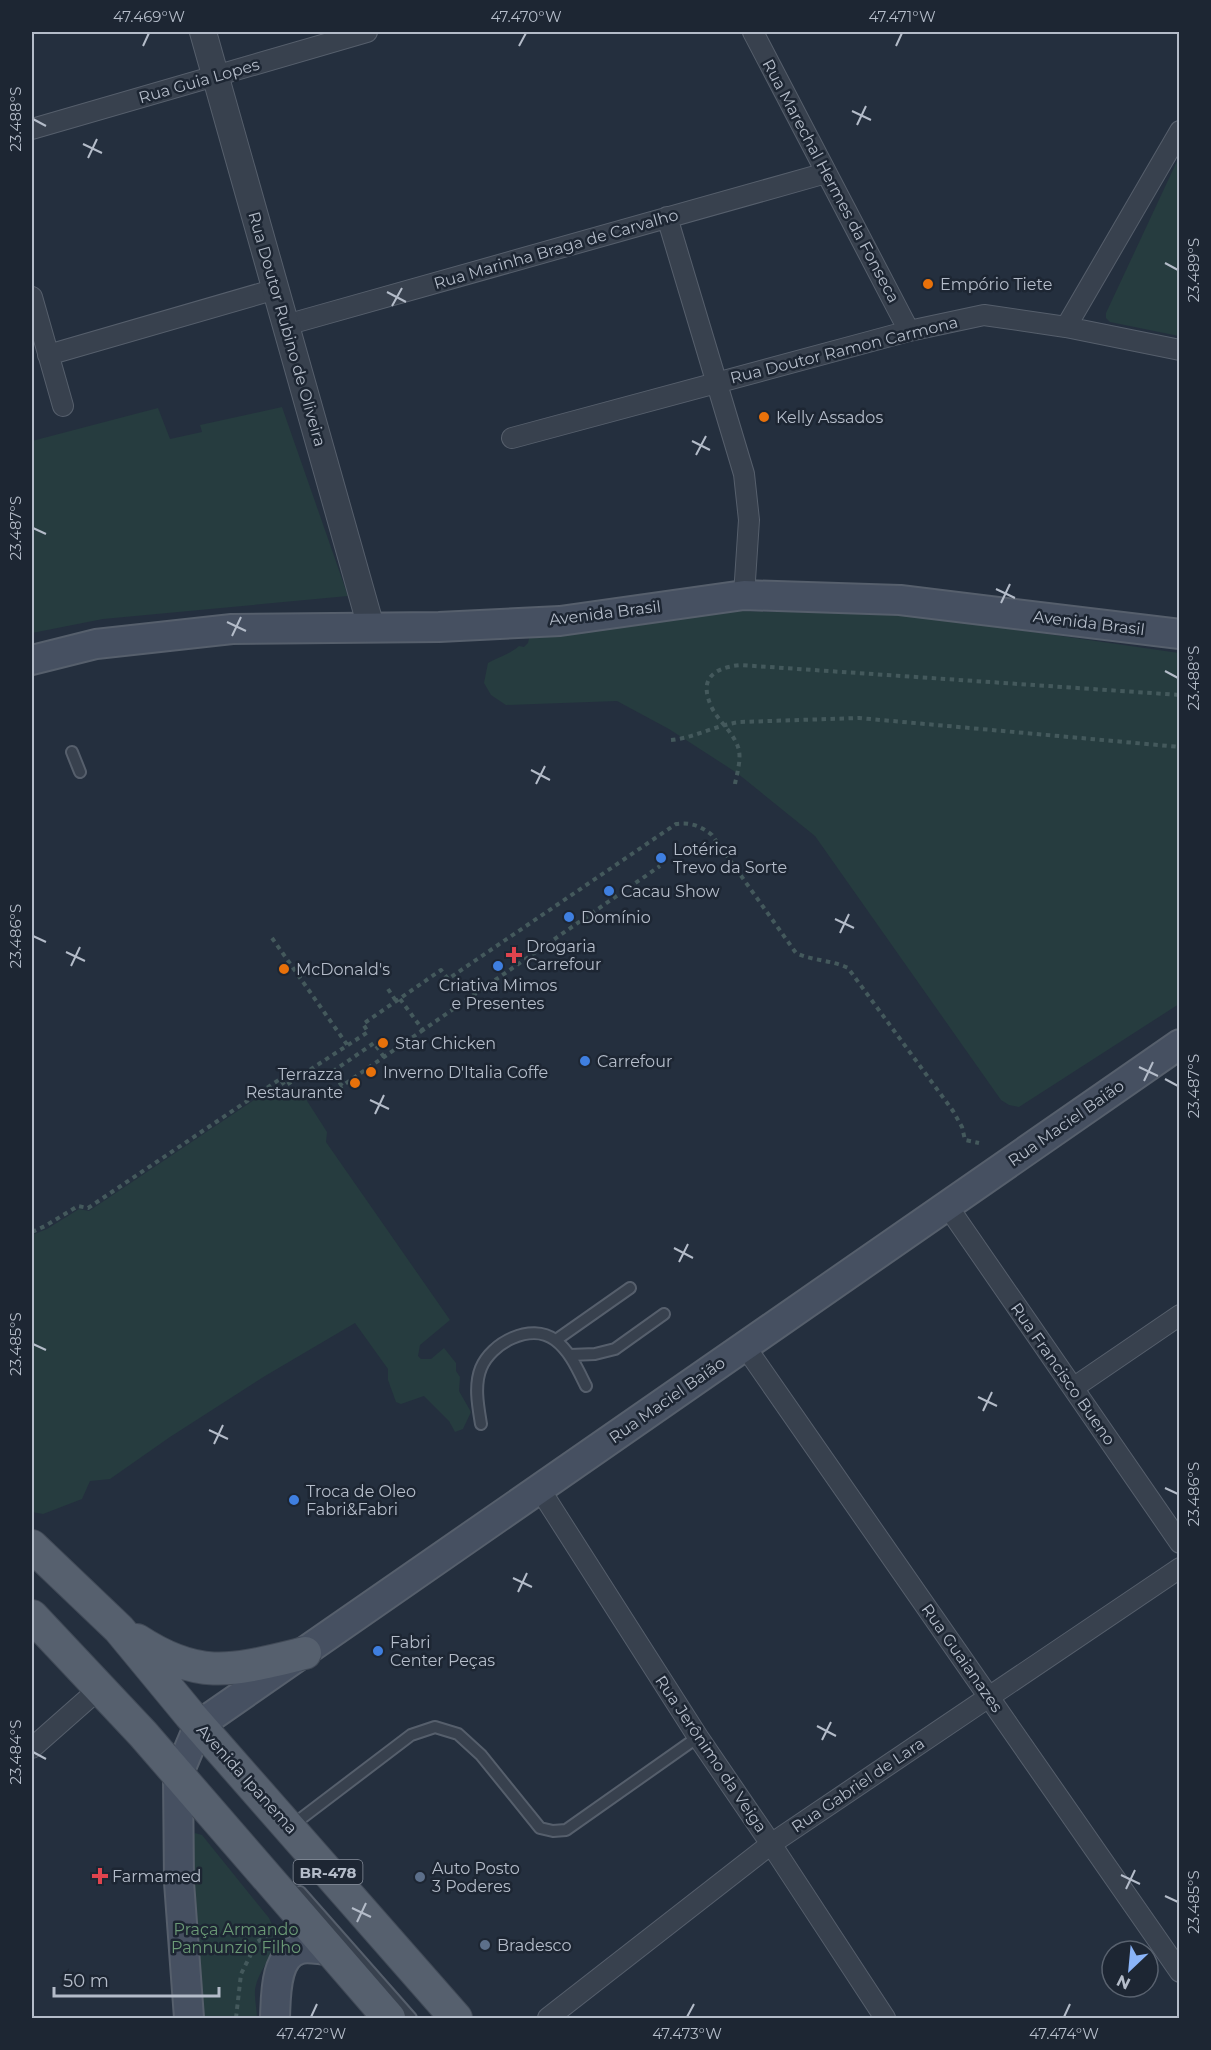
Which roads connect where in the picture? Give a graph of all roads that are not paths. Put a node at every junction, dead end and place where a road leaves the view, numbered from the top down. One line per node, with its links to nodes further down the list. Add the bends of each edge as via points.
1 (203, 32): 4 (street, Rua Doutor Rubino de Oliveira)
2 (367, 32): 4 (street, Rua Guia Lopes)
3 (753, 32): 7 (street, Rua Marechal Hermes da Fonseca)
4 (216, 76): 5 (street, Rua Guia Lopes); 9 (street, Rua Doutor Rubino de Oliveira)
5 (32, 129)
6 (1179, 131): 12 (street)
7 (826, 173): 8 (street, Rua Marinha Braga de Carvalho); 13 (street, Rua Marechal Hermes da Fonseca)
8 (667, 217): 11 (street, Rua Marinha Braga de Carvalho); 16 (street)
9 (276, 289): 11 (street, Rua Doutor Rubino de Oliveira); 15 (street)
10 (32, 297): 15 (street)
11 (286, 324): 20 (street, Rua Doutor Rubino de Oliveira)
12 (1066, 327): 13 (street, Rua Doutor Ramon Carmona, via 984,315); 14 (street, Rua Doutor Ramon Carmona)
13 (909, 331): 16 (street, Rua Doutor Ramon Carmona)
14 (1179, 350)
15 (48, 355): 17 (street)
16 (718, 382): 18 (street, Rua Doutor Ramon Carmona); 19 (street, via 744,474 749,520)
17 (63, 406)
18 (512, 438)
19 (744, 595): 20 (main road, Avenida Brasil, via 560,621); 21 (main road, Avenida Brasil, via 900,600)
20 (371, 627): 22 (main road, Avenida Brasil, via 232,629 96,644)
21 (1179, 634)
22 (32, 660)
23 (72, 752): 24 (lane)
24 (80, 771)
25 (1179, 1044): 26 (main road, Rua Maciel Baião)
26 (946, 1204): 31 (main road, Rua Maciel Baião); 34 (street, Rua Francisco Bueno)
27 (630, 1288): 30 (lane)
28 (664, 1314): 32 (lane, via 615,1349)
29 (1179, 1315): 34 (street)
30 (556, 1341): 32 (lane); 35 (lane, via 545,1334 525,1334 492,1353 481,1367 477,1381)
31 (744, 1345): 36 (main road, Rua Maciel Baião); 44 (street, Rua Guaianazes)
32 (570, 1355): 33 (lane)
33 (586, 1386)
34 (1073, 1388): 37 (street, Rua Francisco Bueno)
35 (481, 1424)
36 (539, 1488): 42 (main road, Rua Maciel Baião); 45 (street, Rua Jerônimo da Veiga)
37 (1179, 1543)
38 (32, 1546): 41 (main road, Avenida Ipanema / BR-478)
39 (1179, 1568): 44 (street, Rua Gabriel de Lara)
40 (32, 1616): 43 (main road, BR-478)
41 (119, 1629): 42 (main road, via 156,1652 192,1667 234,1668); 46 (main road, Avenida Ipanema / BR-478)
42 (304, 1653): 46 (main road, Rua Maciel Baião)
43 (100, 1688): 47 (street); 48 (main road, BR-478)
44 (989, 1698): 50 (street, Rua Gabriel de Lara); 53 (street, Rua Guaianazes)
45 (698, 1737): 49 (lane, via 566,1830 553,1831 540,1828 481,1755 458,1734 435,1727 411,1735); 50 (street, Rua Jerônimo da Veiga)
46 (210, 1742): 48 (main road); 49 (main road, Avenida Ipanema / BR-478)
47 (32, 1748)
48 (186, 1779): 52 (main road, BR-478); 54 (main road, via 179,1882)
49 (290, 1827): 58 (main road, Avenida Ipanema / BR-478)
50 (771, 1844): 59 (street, Rua Gabriel de Lara); 60 (street, Rua Jerônimo da Veiga)
51 (290, 1880): 57 (lane)
52 (329, 1950): 55 (main road, via 300,1949 286,1957 277,1978); 56 (main road, BR-478)
53 (1179, 1972)
54 (189, 2019)
55 (274, 2019)
56 (389, 2019)
57 (411, 2019)
58 (456, 2019)
59 (548, 2019)
60 (885, 2019)

